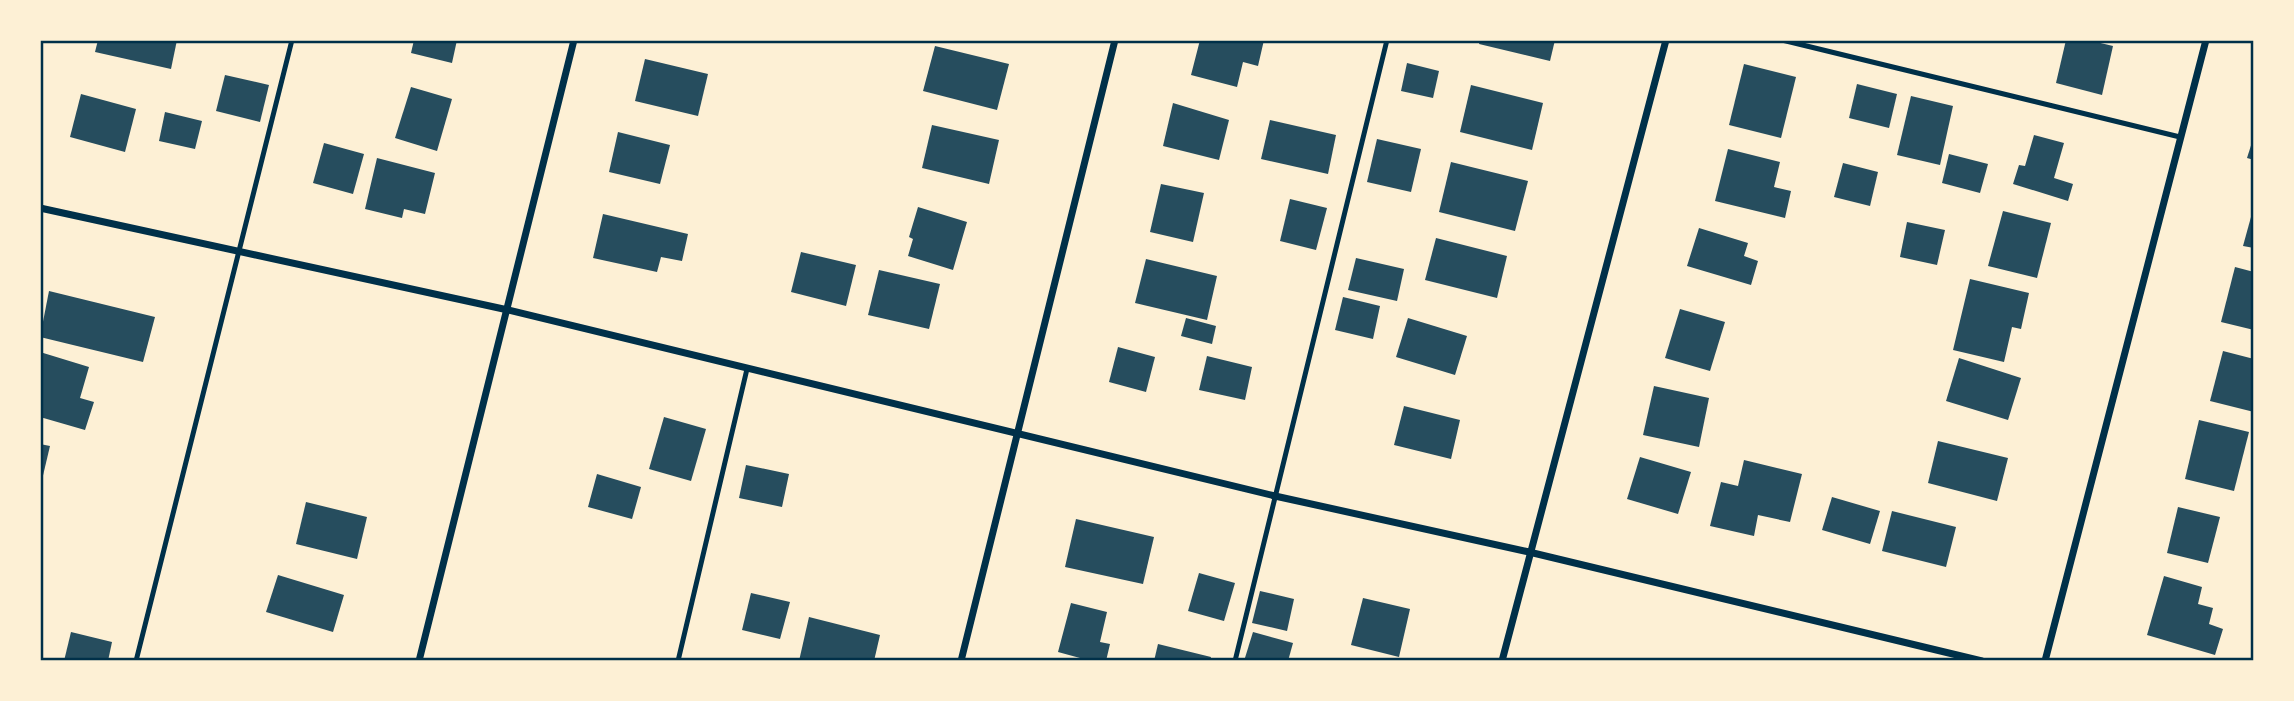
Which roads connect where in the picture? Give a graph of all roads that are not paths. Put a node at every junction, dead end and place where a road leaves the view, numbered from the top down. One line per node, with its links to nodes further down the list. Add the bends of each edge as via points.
1 (292, 40): 10 (lane)
2 (574, 40): 11 (street)
3 (1115, 40): 13 (street)
4 (1387, 40): 14 (lane)
5 (1666, 40): 15 (street)
6 (1782, 40): 8 (lane)
7 (2206, 40): 8 (street)
8 (2180, 137): 23 (street)
9 (40, 208): 10 (street)
10 (237, 251): 11 (street); 16 (lane)
11 (508, 310): 12 (street); 17 (street)
12 (747, 369): 13 (street); 18 (lane)
13 (1017, 435): 14 (street); 19 (street)
14 (1275, 496): 15 (street); 20 (lane)
15 (1529, 552): 21 (street); 22 (street)
16 (136, 661)
17 (419, 661)
18 (678, 661)
19 (961, 661)
20 (1235, 661)
21 (1502, 661)
22 (1982, 661)
23 (2045, 661)

